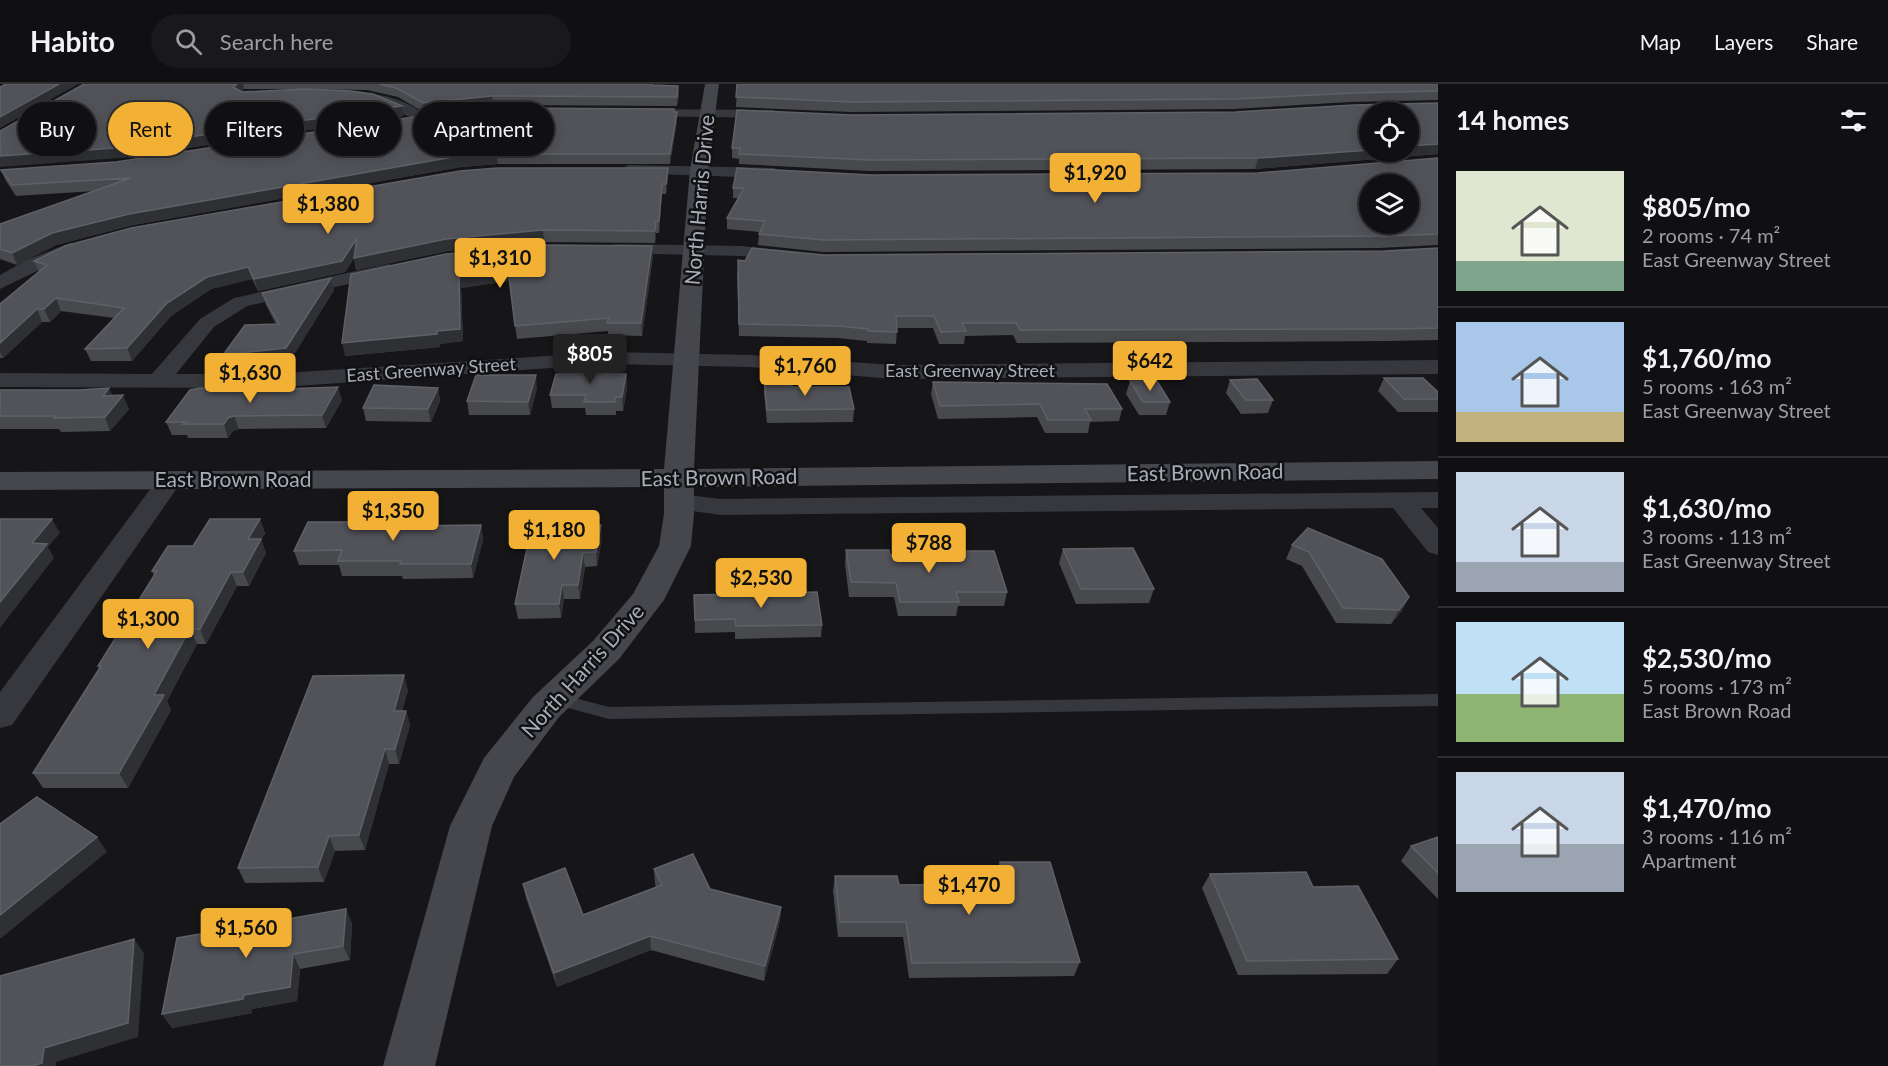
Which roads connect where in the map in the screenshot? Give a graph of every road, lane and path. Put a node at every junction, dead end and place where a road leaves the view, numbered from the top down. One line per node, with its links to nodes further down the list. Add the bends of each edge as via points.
1 (712, 84): 6 (street, North Harris Drive)
2 (340, 96): 3 (street)
3 (392, 102)
4 (401, 105): 8 (street, via 427,118)
5 (624, 112): 6 (street)
6 (708, 113): 7 (street); 10 (street, North Harris Drive)
7 (787, 114)
8 (401, 122)
9 (617, 170): 10 (street)
10 (699, 170): 11 (street); 14 (street, North Harris Drive)
11 (791, 174)
12 (83, 244): 17 (street, via 34,264)
13 (602, 249): 14 (street)
14 (695, 250): 15 (street); 18 (street, North Harris Drive)
15 (811, 258)
16 (402, 267): 21 (street, via 241,302 207,323)
17 (0, 284)
18 (685, 359): 19 (street, East Greenway Street, via 893,372); 21 (street, East Greenway Street, via 585,359 268,381); 25 (street, North Harris Drive)
19 (1438, 367)
20 (0, 380): 21 (street, East Greenway Street)
21 (159, 380)
22 (1438, 470): 25 (street, East Brown Road)
23 (0, 481): 24 (street, East Brown Road)
24 (169, 481): 25 (street, East Brown Road); 31 (street)
25 (680, 490): 27 (street, East Brown Road, via 721,507); 29 (street, North Harris Drive, via 675,546 646,600 606,650)
26 (1438, 500): 27 (street, East Brown Road)
27 (1401, 501): 28 (street)
28 (1438, 546)
29 (555, 699): 30 (lane, via 609,713); 32 (street, North Harris Drive, via 498,769 471,826)
30 (1438, 700)
31 (0, 716)
32 (409, 1066)

